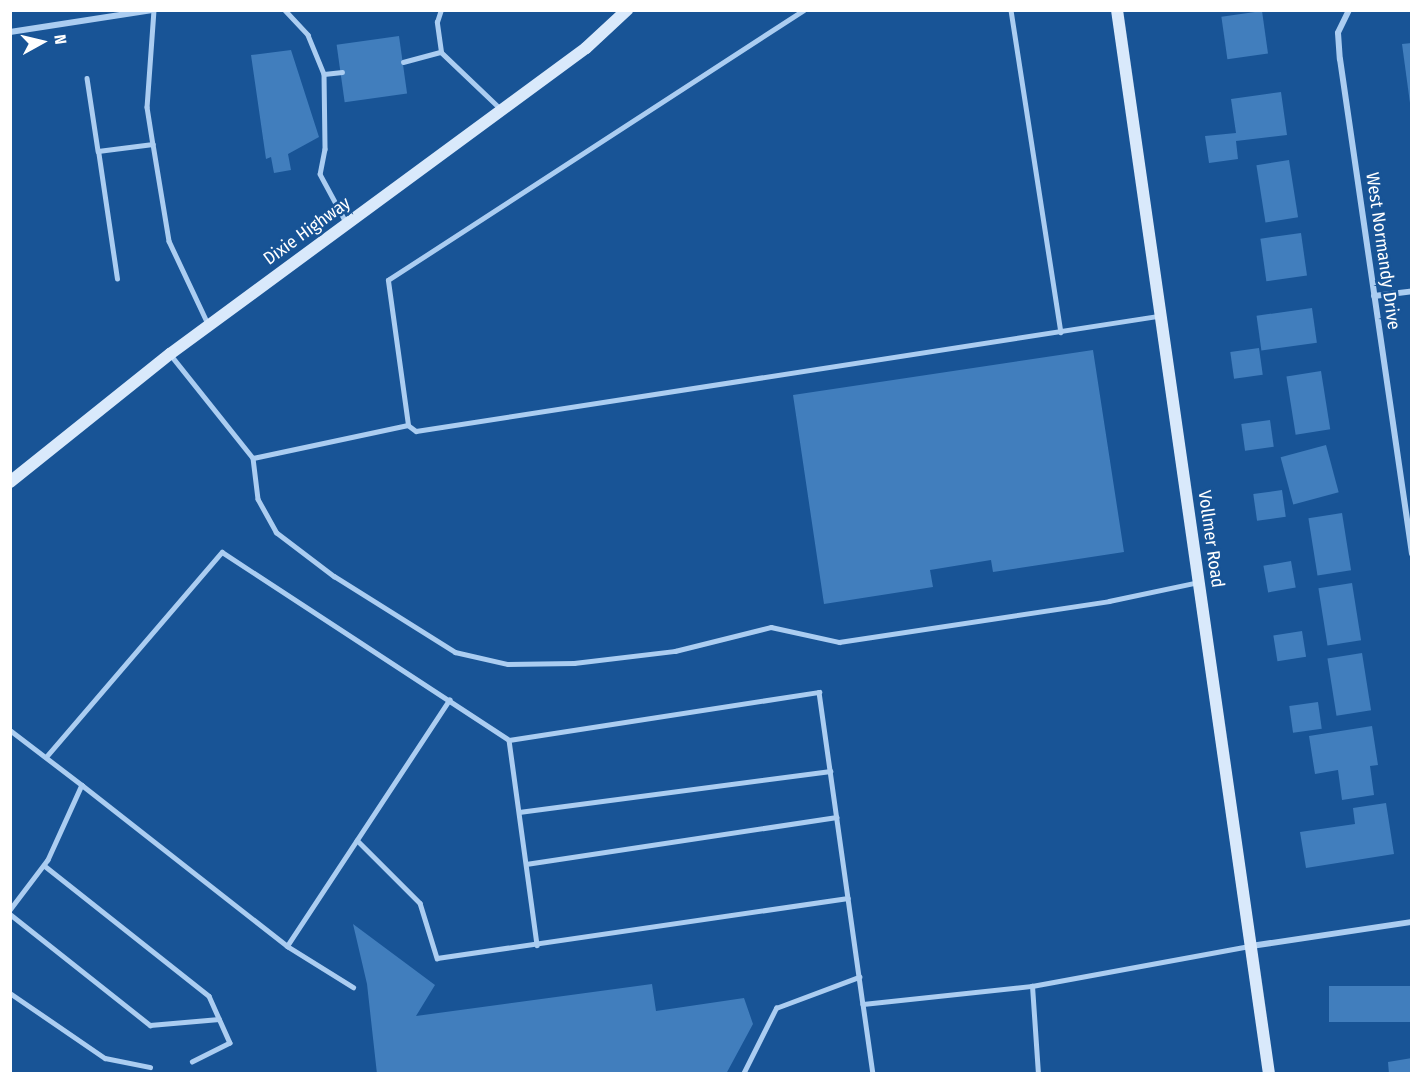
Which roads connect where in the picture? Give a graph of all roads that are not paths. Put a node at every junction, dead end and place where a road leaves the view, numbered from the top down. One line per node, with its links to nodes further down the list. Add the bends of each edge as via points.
1 (154, 10): 11 (street); 18 (lane, via 147,107)
2 (285, 10): 15 (lane, via 308,35)
3 (441, 10): 12 (lane, via 437,22)
4 (609, 10): 10 (main road)
5 (627, 10): 10 (main road, Dixie Highway)
6 (803, 10): 28 (lane, via 388,280)
7 (1011, 10): 26 (lane)
8 (1117, 10): 24 (main road, Vollmer Road)
9 (1349, 10): 23 (street, West Normandy Drive, via 1338,33 1340,59)
10 (612, 24): 17 (main road, Dixie Highway)
11 (10, 32)
12 (441, 52): 13 (lane); 17 (lane)
13 (403, 62)
14 (342, 72): 15 (lane)
15 (324, 74): 20 (lane, via 325,149 320,174)
16 (87, 78): 19 (lane)
17 (502, 110): 20 (main road, Dixie Highway)
18 (153, 144): 19 (lane); 25 (lane, via 169,241)
19 (98, 151): 21 (lane)
20 (347, 224): 25 (main road, Dixie Highway)
21 (117, 279)
22 (1412, 291): 23 (street)
23 (1374, 296): 31 (street, West Normandy Drive)
24 (1161, 315): 26 (lane); 32 (main road, Vollmer Road)
25 (208, 326): 27 (main road, Dixie Highway)
26 (1061, 332): 28 (lane, via 416,431)
27 (170, 354): 29 (lane); 30 (main road, Dixie Highway)
28 (408, 425): 29 (lane)
29 (253, 458): 32 (lane, via 258,499 276,532 334,576 455,652 508,664 574,663 675,651 771,627 838,642 1109,601)
30 (10, 482)
31 (1412, 554)
32 (1199, 581): 49 (main road, Vollmer Road)
33 (449, 700): 35 (lane); 36 (lane, via 222,552); 41 (lane)
34 (10, 730): 36 (lane)
35 (509, 740): 37 (lane, via 819,692); 39 (lane)
36 (46, 757): 38 (lane)
37 (830, 771): 39 (lane); 40 (lane)
38 (82, 786): 43 (lane); 48 (lane)
39 (519, 812): 42 (lane)
40 (836, 817): 42 (lane); 44 (lane)
41 (357, 840): 47 (lane, via 420,903 437,958); 48 (lane)
42 (526, 864): 47 (lane)
43 (45, 866): 45 (lane); 55 (lane, via 209,996)
44 (848, 898): 47 (lane); 50 (lane)
45 (10, 912): 55 (lane, via 150,1025)
46 (1412, 922): 49 (street)
47 (537, 945)
48 (287, 946): 52 (lane)
49 (1251, 946): 51 (lane); 61 (main road, Vollmer Road)
50 (859, 977): 54 (lane); 58 (lane, via 776,1008)
51 (1032, 986): 54 (lane); 60 (lane)
52 (353, 987)
53 (10, 993): 57 (lane, via 105,1058)
54 (863, 1004): 59 (lane)
55 (219, 1019): 56 (lane, via 230,1043)
56 (192, 1062)
57 (150, 1067)
58 (743, 1074)
59 (873, 1074)
60 (1038, 1074)
61 (1269, 1074)

